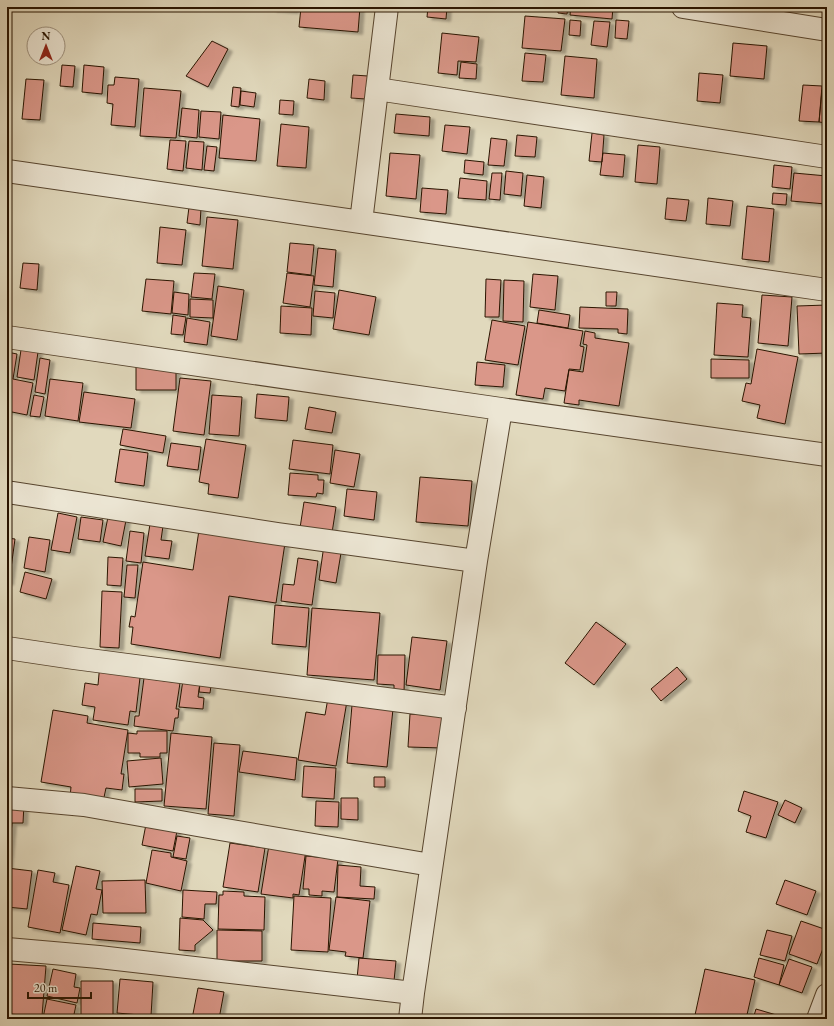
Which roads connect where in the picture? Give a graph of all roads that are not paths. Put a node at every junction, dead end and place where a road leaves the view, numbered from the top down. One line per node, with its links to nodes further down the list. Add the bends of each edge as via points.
1 (388, 7): 4 (street)
2 (683, 7): 3 (street)
3 (827, 30)
4 (378, 89): 5 (street); 7 (street)
5 (827, 157)
6 (7, 171): 7 (street)
7 (361, 222): 8 (street)
8 (827, 290)
9 (7, 337): 10 (street)
10 (501, 409): 11 (street); 13 (street)
11 (827, 455)
12 (7, 492): 13 (street)
13 (476, 562): 15 (street)
14 (7, 648): 15 (street)
15 (455, 708): 17 (street)
16 (7, 798): 17 (street, via 84,805)
17 (431, 865): 19 (street)
18 (7, 949): 19 (street, via 114,958)
19 (413, 993): 21 (street)
20 (827, 996): 22 (street)
21 (410, 1019)
22 (818, 1019)

